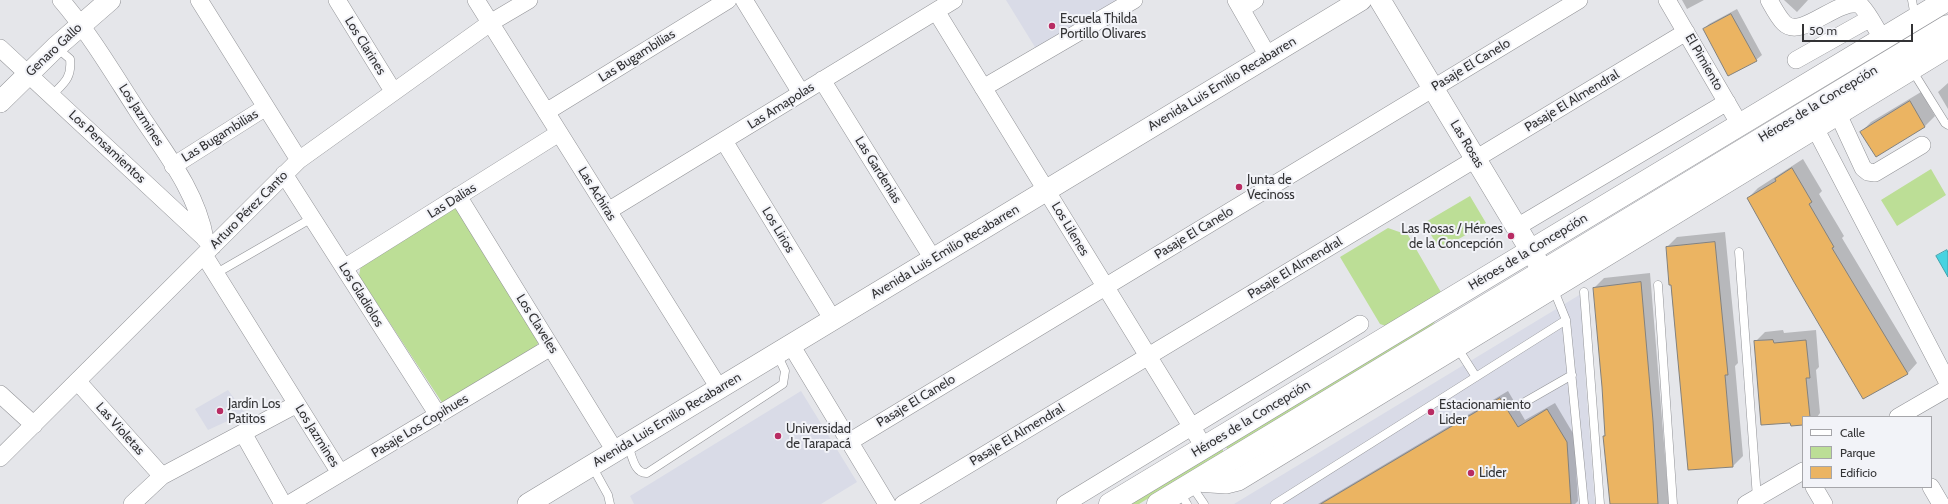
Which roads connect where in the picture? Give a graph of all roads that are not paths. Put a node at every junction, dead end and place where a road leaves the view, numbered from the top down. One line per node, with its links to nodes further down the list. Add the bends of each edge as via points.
1 (61, 0): 22 (street, Los Jazmines)
2 (110, 0): 22 (street, Genaro Gallo)
3 (199, 0): 41 (street)
4 (337, 0): 36 (street, Los Clarines)
5 (476, 0): 21 (street, Las Achiras)
6 (529, 0): 21 (street, Arturo Pérez Canto)
7 (728, 0): 42 (street, Las Bugambilias)
8 (744, 0): 37 (street)
9 (954, 0): 19 (street, Las Amapolas)
10 (1134, 0): 34 (street)
11 (1361, 0): 29 (street, Avenida Luis Emilio Recabarren)
12 (1380, 0): 35 (street, Las Rosas)
13 (1579, 0): 35 (street, Pasaje El Canelo)
14 (1667, 0): 24 (street, El Pimiento)
15 (1769, 0): 20 (street, via 1784,24 1791,27 1847,0 1860,5)
16 (1947, 0): 18 (main road, Héroes de la Concepción)
17 (1244, 3): 29 (street)
18 (1914, 10): 25 (main road, Héroes de la Concepción)
19 (936, 11): 33 (street, Las Amapolas); 34 (street, Los Lilenes)
20 (1869, 19): 25 (street); 30 (street)
21 (490, 23): 36 (street, Arturo Pérez Canto); 42 (street, Las Achiras)
22 (82, 25): 26 (street, Genaro Gallo); 52 (street, Los Jazmines)
23 (1948, 26): 31 (main road, Héroes de la Concepción)
24 (1686, 32): 40 (street, El Pimiento); 50 (street, Pasaje El Almendral)
25 (1883, 39): 44 (main road, Héroes de la Concepción)
26 (56, 47): 32 (street, Genaro Gallo); 38 (lane, via 70,60 71,70 67,80)
27 (1948, 47): 31 (main road)
28 (0, 48): 32 (street, Los Pensamientos)
29 (1268, 56): 54 (street, Avenida Luis Emilio Recabarren)
30 (1796, 60)
31 (1904, 63): 43 (street, Héroes de la Concepción); 45 (lane); 65 (main road, Héroes de la Concepción)
32 (28, 74): 38 (street, Los Pensamientos); 39 (street, Genaro Gallo)
33 (822, 80): 37 (street, Las Amapolas); 62 (street, Las Gardenias)
34 (983, 88): 54 (street, Los Lilenes)
35 (1433, 88): 50 (street, Las Rosas); 67 (street, Pasaje El Canelo)
36 (393, 91): 51 (street, Arturo Pérez Canto)
37 (802, 93): 48 (street, Las Amapolas)
38 (52, 95): 59 (street, Los Pensamientos)
39 (0, 102)
40 (1727, 102): 44 (street, El Pimiento); 58 (street, Héroes de la Concepción)
41 (266, 107): 51 (street); 52 (street, Las Bugambilias)
42 (546, 112): 47 (street, Las Achiras)
43 (1838, 114): 46 (street, Héroes de la Concepción); 49 (street, via 1863,168 1868,172 1875,173)
44 (1740, 125): 60 (main road, Héroes de la Concepción)
45 (1948, 125)
46 (1815, 128): 65 (street, Héroes de la Concepción); 79 (street)
47 (559, 133): 55 (street, Las Dalias); 56 (street, Las Achiras)
48 (724, 141): 56 (street, Las Amapolas); 69 (street, Los Lirios)
49 (1922, 145)
50 (1476, 159): 58 (street, Las Rosas); 75 (street, Pasaje El Almendral)
51 (299, 160): 53 (street, Arturo Pérez Canto)
52 (173, 166): 59 (street, Los Jazmines, via 196,203)
53 (284, 174): 57 (street, Los Gladiolos); 59 (street, Arturo Pérez Canto)
54 (1046, 191): 62 (street, Avenida Luis Emilio Recabarren); 67 (street, Los Lilenes)
55 (458, 196): 63 (street, Las Dalias); 73 (street, Los Claveles)
56 (608, 211): 80 (street, Las Achiras)
57 (312, 218): 63 (street, Los Gladiolos); 64 (lane)
58 (1517, 227): 60 (street, Las Rosas)
59 (207, 247): 64 (street, Los Jazmines); 78 (street, Arturo Pérez Canto)
60 (1530, 250): 65 (street, Las Rosas); 91 (main road, Héroes de la Concepción)
61 (1739, 252): 102 (lane)
62 (933, 259): 69 (street, Avenida Luis Emilio Recabarren)
63 (344, 268): 85 (street, Los Gladiolos)
64 (215, 274): 83 (street, Los Jazmines)
65 (1548, 279): 70 (lane); 72 (main road, Héroes de la Concepción)
66 (1658, 284): 116 (lane)
67 (1105, 287): 75 (street, Los Lilenes); 90 (street, Pasaje El Canelo)
68 (1584, 292): 115 (lane)
69 (833, 320): 74 (street, Avenida Luis Emilio Recabarren)
70 (1566, 320): 76 (lane); 77 (lane)
71 (1360, 324): 88 (street, Héroes de la Concepción)
72 (1451, 338): 77 (lane); 100 (main road, Héroes de la Concepción)
73 (551, 347): 85 (street, Pasaje Los Copihues); 92 (street, Los Claveles)
74 (784, 349): 80 (street, Avenida Luis Emilio Recabarren); 90 (street); 92 (lane, via 783,384 647,473 638,470)
75 (1148, 357): 88 (street, Los Lilenes); 108 (street, Pasaje El Almendral)
76 (1572, 375): 84 (lane); 114 (lane)
77 (1476, 376): 113 (lane)
78 (78, 382): 87 (street, Arturo Pérez Canto); 97 (street, Las Violetas)
79 (1948, 383)
80 (719, 388): 92 (street, Avenida Luis Emilio Recabarren)
81 (1948, 388): 86 (street)
82 (0, 394): 87 (street)
83 (297, 404): 89 (street); 96 (street, Los Jazmines)
84 (1518, 406)
85 (438, 415): 96 (street, Pasaje Los Copihues)
86 (1900, 416)
87 (34, 425): 93 (street, Arturo Pérez Canto)
88 (1191, 427): 91 (street, Los Lilenes); 109 (street, Héroes de la Concepción)
89 (243, 433): 97 (street); 104 (street)
90 (849, 442): 107 (street)
91 (1204, 447): 110 (main road, Héroes de la Concepción)
92 (621, 448): 94 (street, Avenida Luis Emilio Recabarren)
93 (0, 458)
94 (592, 466): 103 (street, Avenida Luis Emilio Recabarren); 106 (lane, via 608,495)
95 (1802, 472): 102 (street)
96 (340, 473): 105 (street, Pasaje Los Copihues)
97 (162, 476): 101 (street)
98 (1815, 488): 117 (street)
99 (1932, 488): 118 (street)
100 (1188, 490): 111 (main road, Héroes de la Concepción); 112 (lane)
101 (141, 501)
102 (1752, 501)
103 (536, 502)
104 (283, 504)
105 (289, 504)
106 (610, 504)
107 (887, 504)
108 (903, 504)
109 (1065, 504)
110 (1110, 504)
111 (1158, 504)
112 (1204, 504)
113 (1275, 504)
114 (1584, 504)
115 (1600, 504)
116 (1673, 504)
117 (1824, 504)
118 (1940, 504)

